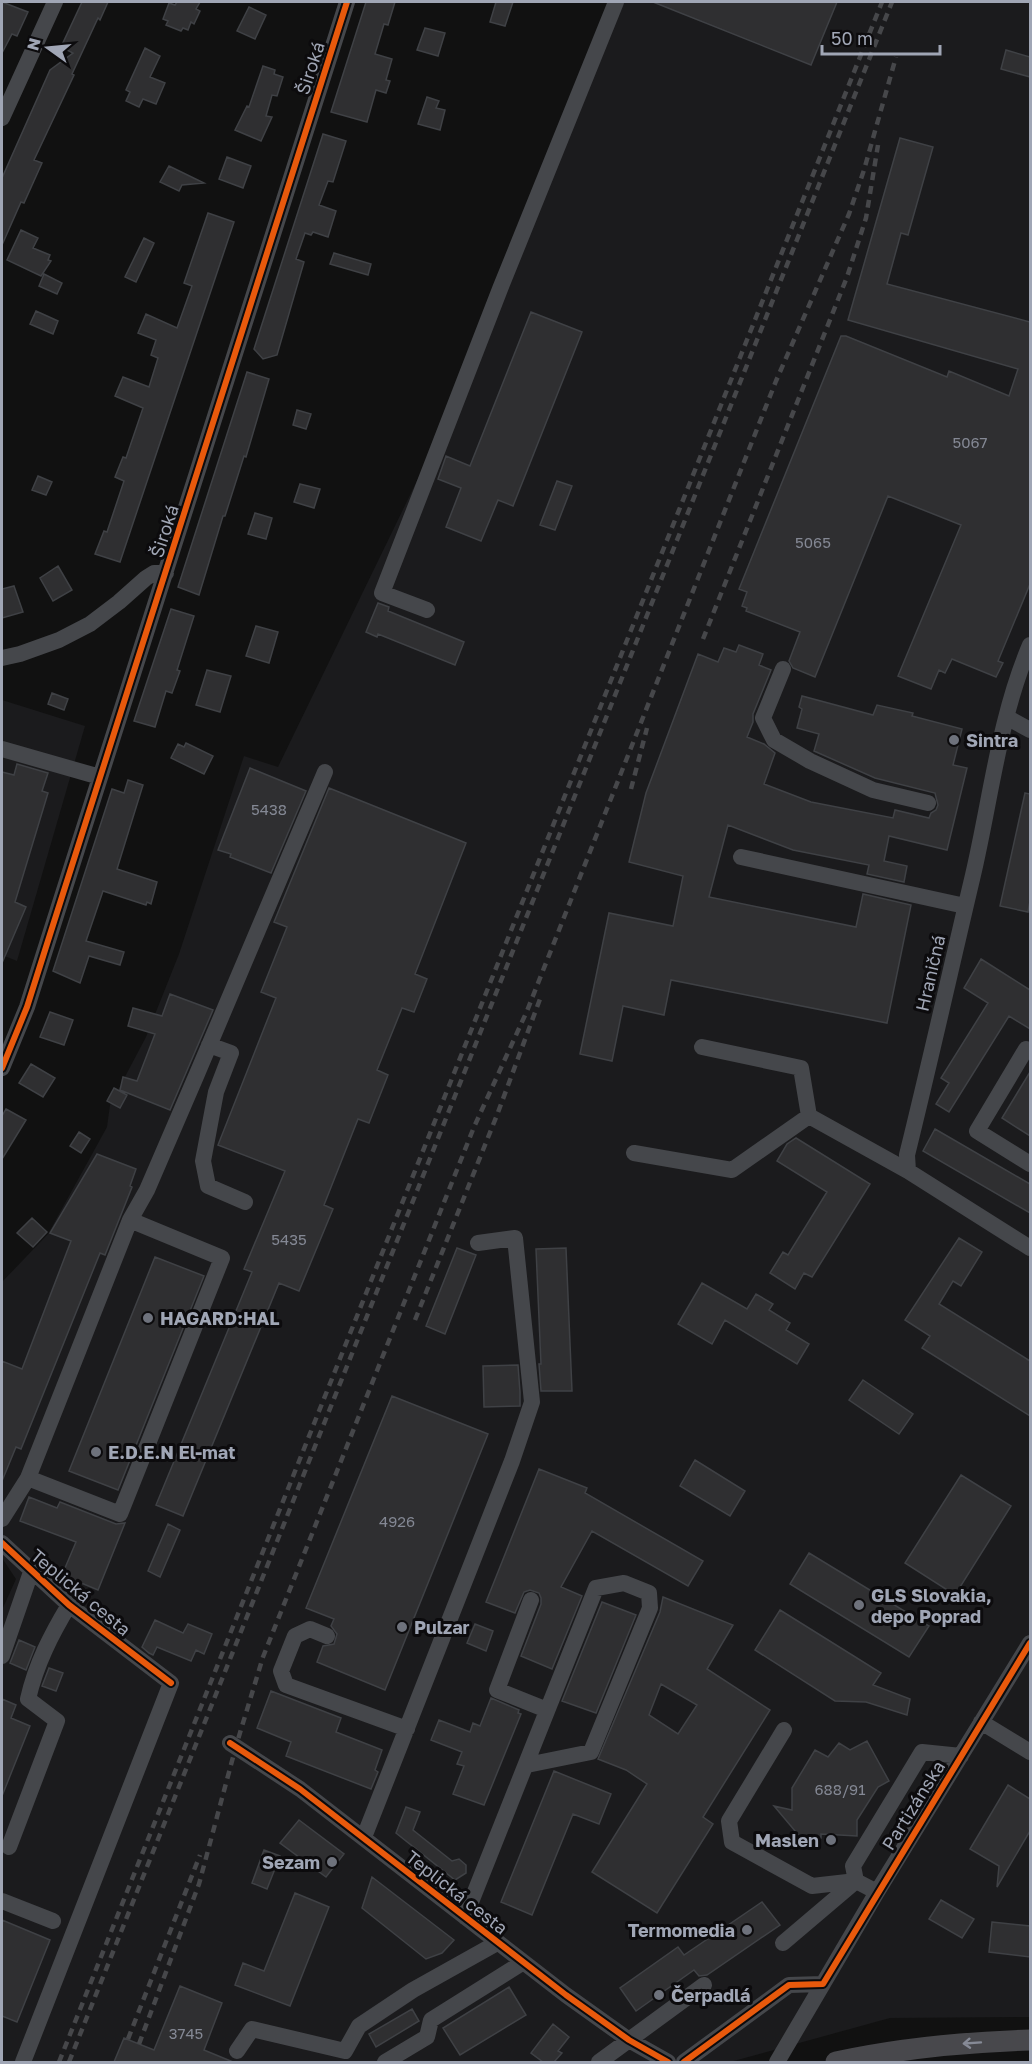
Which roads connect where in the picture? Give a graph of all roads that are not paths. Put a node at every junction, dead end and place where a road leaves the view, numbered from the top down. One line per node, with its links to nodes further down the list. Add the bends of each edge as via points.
1 (55, 2): 4 (street)
2 (347, 2): 5 (street, Široká)
3 (616, 2): 6 (street, via 382,593)
4 (2, 118)
5 (166, 573): 8 (street, via 154,573 90,624 59,640); 14 (street, Široká)
6 (427, 610)
7 (1030, 645): 10 (street, Hraničná)
8 (2, 658)
9 (783, 669): 15 (street, via 763,718 774,740 873,790)
10 (1008, 718): 11 (street); 17 (street, Hraničná)
11 (1030, 730)
12 (2, 749): 14 (street)
13 (325, 772): 18 (street)
14 (100, 777): 21 (street, Široká, via 27,1007)
15 (928, 803)
16 (741, 857): 17 (street)
17 (964, 906): 25 (street, Hraničná, via 907,1155)
18 (209, 1045): 26 (street, via 231,1053 216,1092 203,1161 208,1186); 27 (street, via 147,1190)
19 (702, 1047): 22 (street, via 801,1068)
20 (1026, 1049): 24 (street, via 977,1131)
21 (2, 1068)
22 (809, 1116): 23 (street, via 732,1170); 25 (street)
23 (634, 1153)
24 (1030, 1164)
25 (908, 1171): 29 (street)
26 (245, 1202)
27 (130, 1220): 30 (street); 30 (street, via 222,1258 120,1514)
28 (478, 1243): 41 (street, via 515,1238 532,1402)
29 (1030, 1248)
30 (28, 1478): 31 (street)
31 (2, 1519)
32 (2, 1544): 33 (street, Teplická cesta)
33 (31, 1572): 35 (street, Teplická cesta); 38 (street)
34 (531, 1600): 39 (street, via 497,1690)
35 (69, 1605): 48 (street, via 34,1674 28,1699 57,1721); 63 (street, Teplická cesta, via 171,1683)
36 (327, 1636): 41 (street, via 310,1629 295,1636 281,1671 286,1685)
37 (1030, 1643): 40 (street, Partizánska)
38 (2, 1656)
39 (547, 1710): 46 (street); 46 (street, via 596,1588 624,1583 649,1593 650,1608 591,1752)
40 (981, 1722): 44 (street); 45 (street, Partizánska)
41 (407, 1730): 47 (street)
42 (784, 1730): 49 (street, via 729,1821 732,1842 812,1886)
43 (230, 1743): 47 (street, Teplická cesta)
44 (1030, 1752)
45 (961, 1756): 49 (street, via 922,1752 853,1866); 50 (street, Partizánska)
46 (526, 1765): 52 (street)
47 (363, 1837): 52 (street, Teplická cesta)
48 (9, 1847)
49 (856, 1881): 50 (street); 55 (street)
50 (877, 1893): 57 (street, Partizánska)
51 (2, 1901): 53 (street)
52 (465, 1917): 54 (street, Teplická cesta)
53 (52, 1921)
54 (497, 1943): 56 (street, Teplická cesta); 62 (street, via 413,1990 359,2026)
55 (783, 1943)
56 (522, 1963): 59 (street, Teplická cesta); 64 (street, via 431,2020 427,2037)
57 (823, 1984): 67 (street, via 789,1984); 68 (street, Partizánska)
58 (704, 1985): 59 (street)
59 (629, 2040): 65 (street); 66 (street, Teplická cesta)
60 (1030, 2040): 69 (main road, one-way to 69, via 909,2048)
61 (237, 2051): 62 (street, via 252,2029)
62 (345, 2057)
63 (23, 2062)
64 (385, 2062)
65 (599, 2062)
66 (668, 2062)
67 (684, 2062)
68 (777, 2062)
69 (837, 2062)

